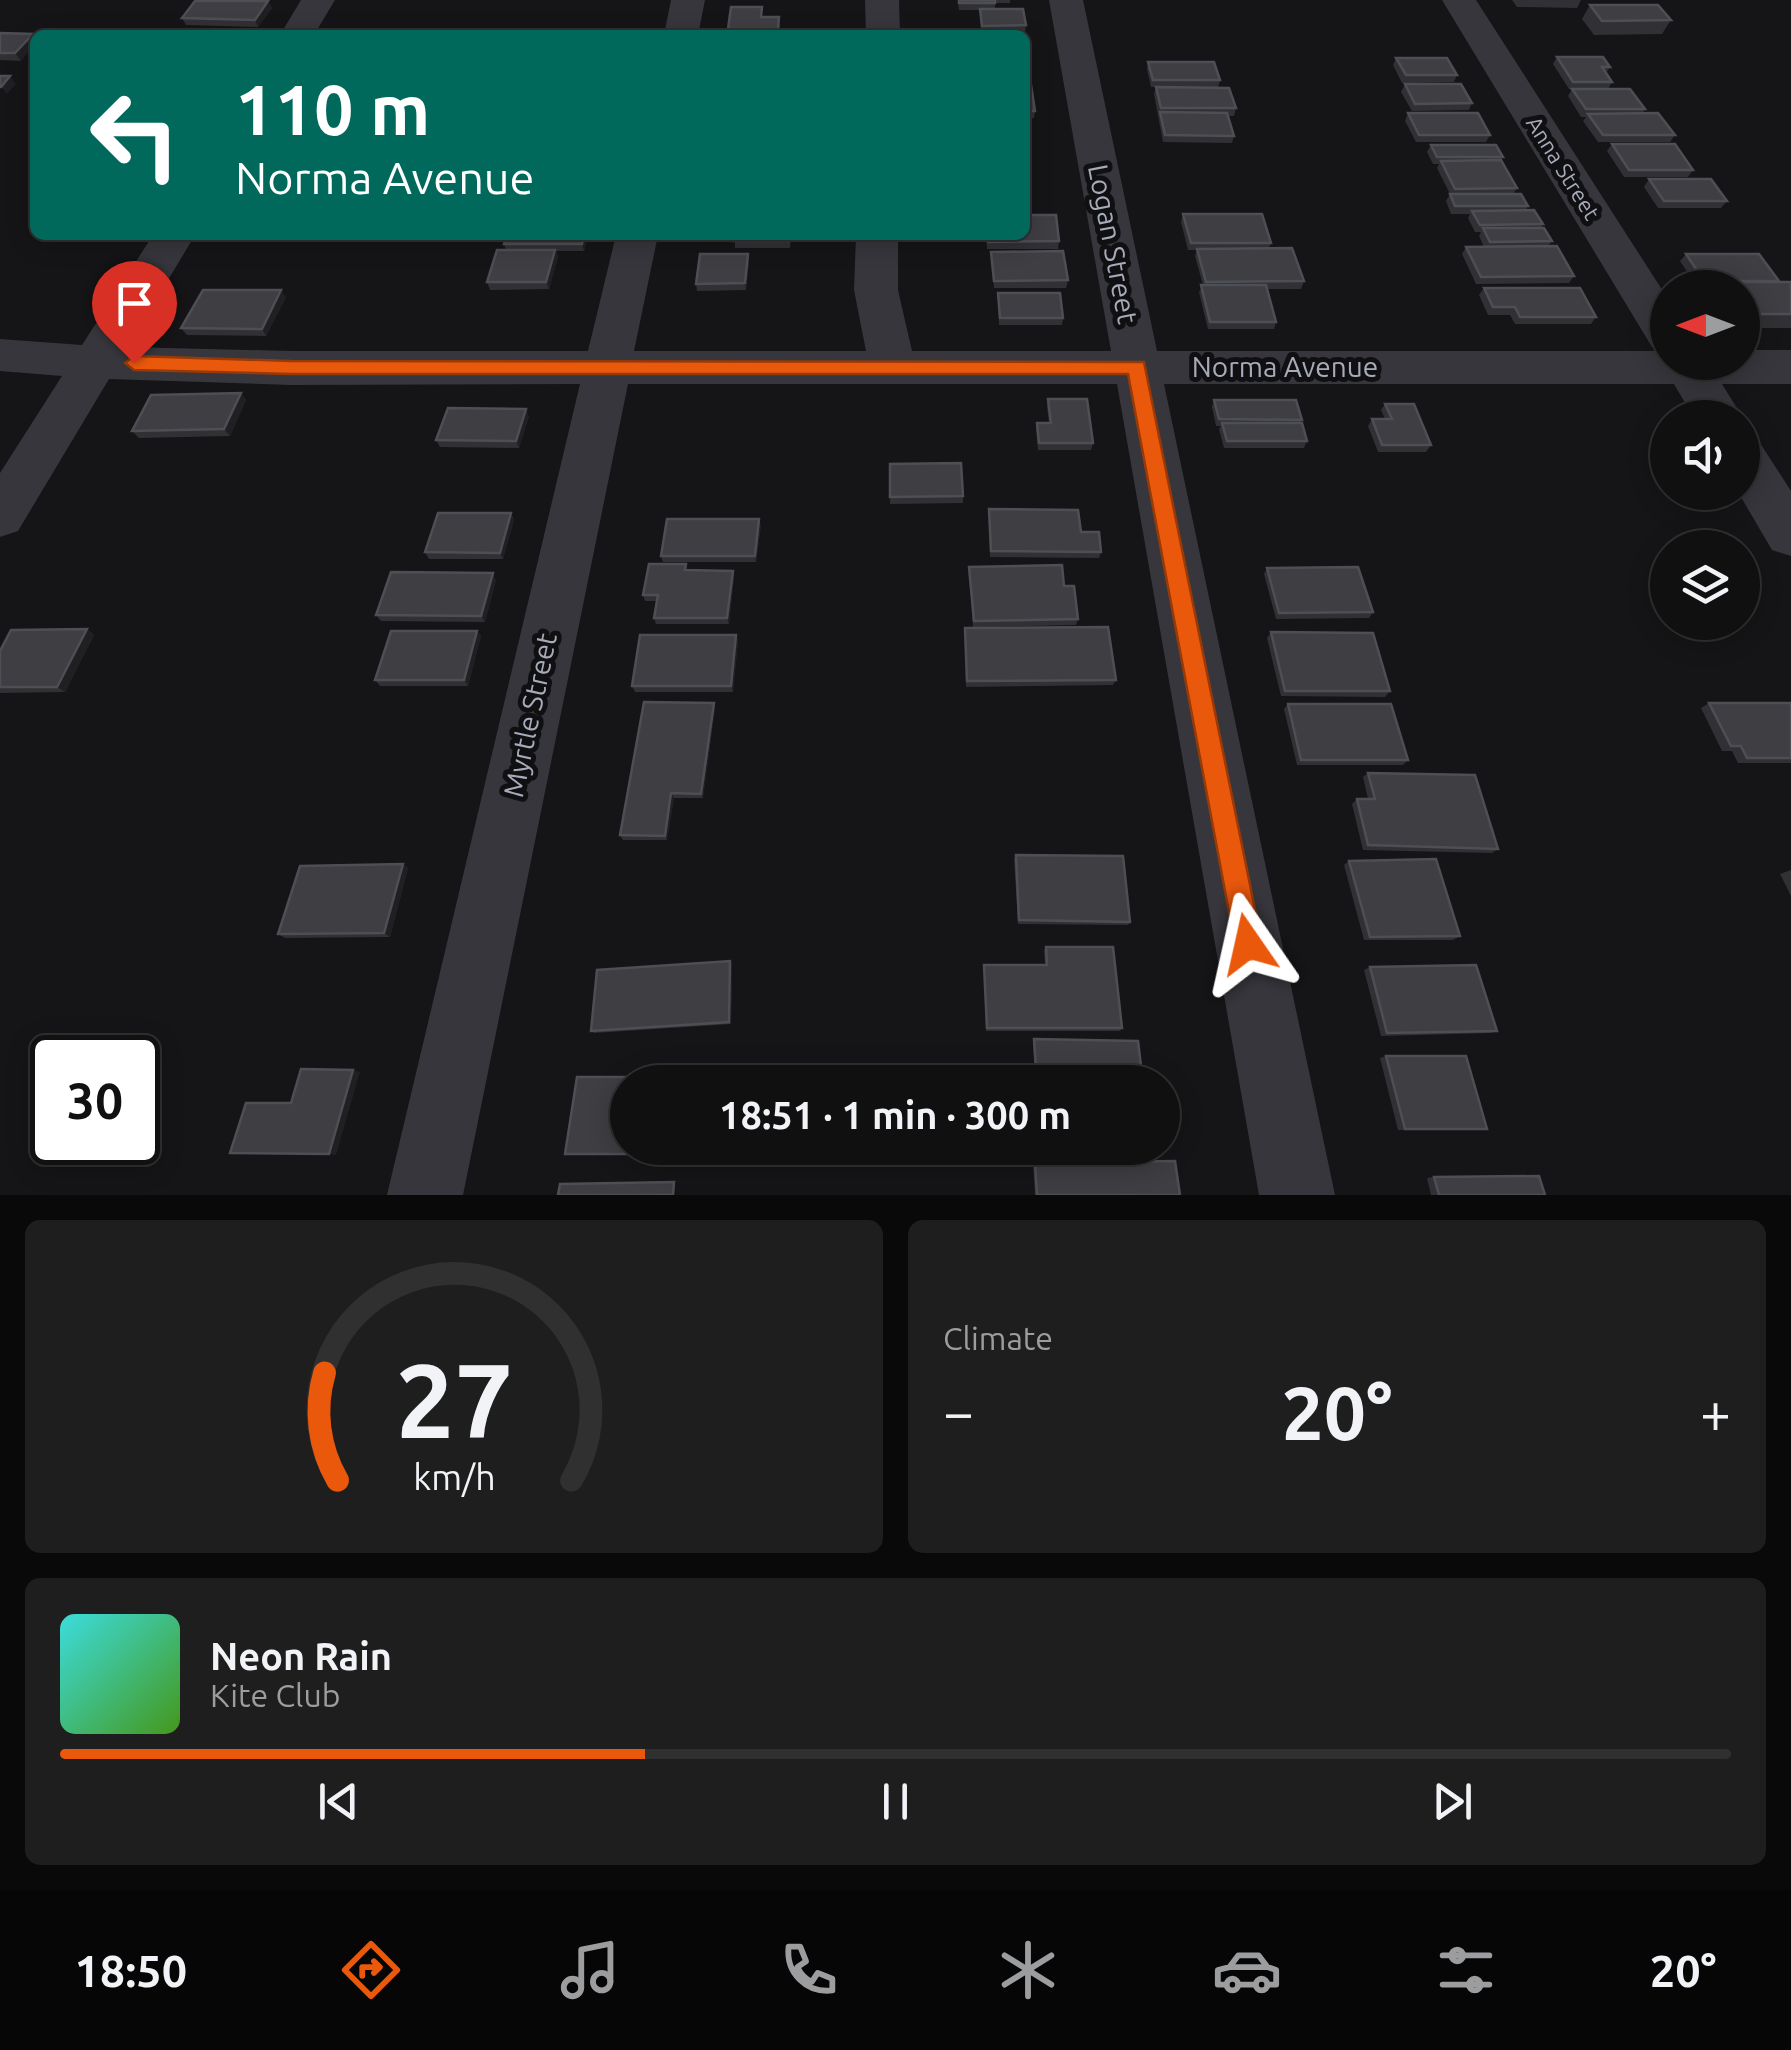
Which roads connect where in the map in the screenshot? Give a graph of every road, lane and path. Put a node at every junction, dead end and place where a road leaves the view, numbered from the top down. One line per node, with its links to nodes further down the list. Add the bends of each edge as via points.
1 (318, 0): 6 (street)
2 (688, 0): 7 (street)
3 (882, 0): 8 (street)
4 (1066, 0): 19 (street, Logan Street)
5 (1459, 0): 12 (street, Anna Street)
6 (300, 30)
7 (681, 30)
8 (883, 30)
9 (171, 240): 15 (street)
10 (636, 240): 17 (street, Myrtle Street)
11 (877, 240): 18 (street, via 876,290)
12 (1650, 307)
13 (0, 355): 15 (street, Norma Avenue)
14 (1650, 356): 19 (street, Norma Avenue)
15 (95, 362): 17 (street, Norma Avenue); 22 (street)
16 (1760, 364): 20 (street, Norma Avenue)
17 (606, 366): 18 (street, Norma Avenue); 24 (street, Myrtle Street)
18 (892, 366): 19 (street, Norma Avenue)
19 (1137, 367): 25 (street, Logan Street)
20 (1791, 367)
21 (1760, 485): 23 (street)
22 (0, 516)
23 (1791, 535)
24 (424, 1195)
25 (1297, 1195)

